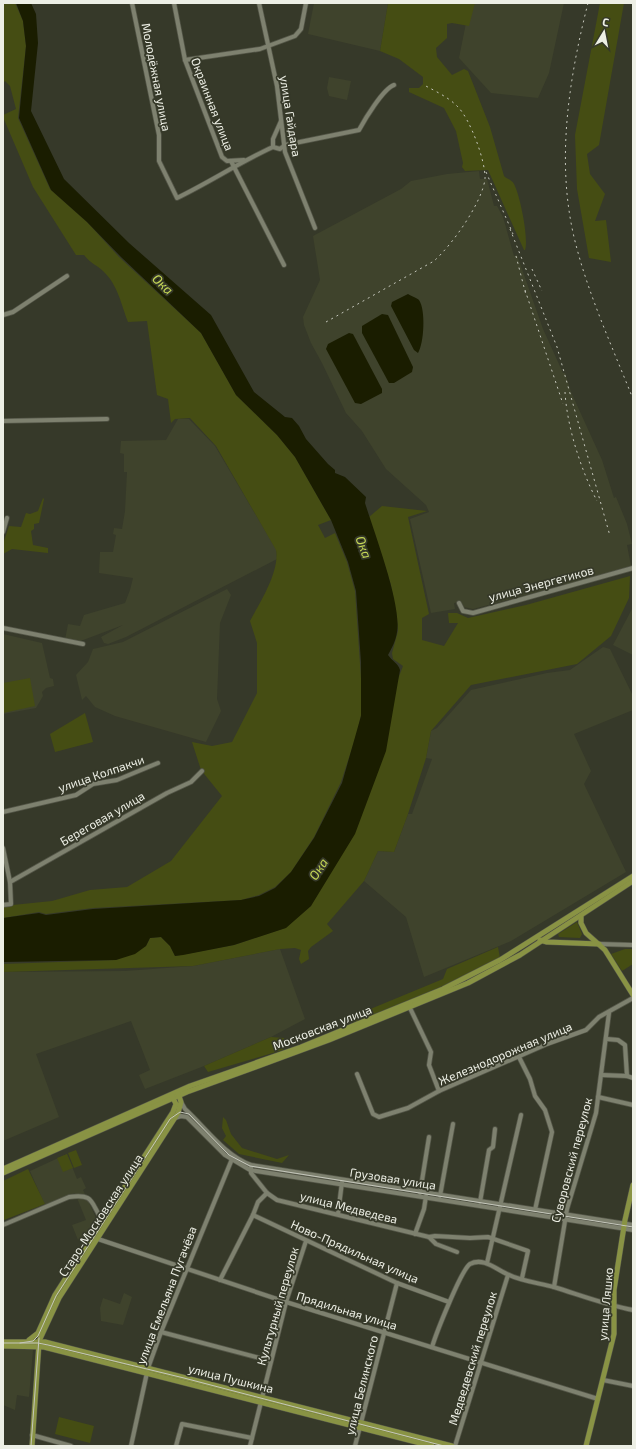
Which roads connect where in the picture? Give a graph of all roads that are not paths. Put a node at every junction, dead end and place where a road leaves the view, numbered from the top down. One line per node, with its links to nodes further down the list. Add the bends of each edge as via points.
1 (132, 3): 13 (street, Молодёжная улица, via 159,135 158,158 177,198)
2 (174, 3): 6 (street, Окраинная улица)
3 (259, 3): 5 (street, улица Гайдара)
4 (306, 3): 5 (street, via 298,34)
5 (268, 45): 6 (street, via 247,51); 8 (street, улица Гайдара)
6 (185, 60): 12 (street, Окраинная улица, via 222,157)
7 (394, 85): 10 (street, via 369,112 359,130)
8 (281, 121): 9 (street); 10 (street, улица Гайдара)
9 (273, 146): 10 (street, via 280,149); 11 (street)
10 (285, 146): 14 (street, улица Гайдара, via 286,158)
11 (244, 160): 12 (street); 13 (street)
12 (230, 161): 13 (street, Окраинная улица)
13 (233, 168): 15 (street, Окраинная улица)
14 (315, 228)
15 (284, 265)
16 (67, 276): 17 (street, via 13,312)
17 (3, 315)
18 (107, 419): 19 (street)
19 (3, 421)
20 (7, 518): 21 (street)
21 (3, 532)
22 (633, 568): 23 (street, улица Энергетиков, via 473,612 463,611)
23 (459, 602)
24 (3, 628): 25 (street)
25 (83, 644)
26 (158, 763): 28 (street, улица Колпакчи, via 117,780 93,784 76,795)
27 (202, 771): 32 (street, Береговая улица, via 191,782)
28 (3, 812)
29 (3, 848): 32 (street)
30 (633, 876): 35 (main road, Московская улица)
31 (633, 881): 34 (main road, Московская улица)
32 (10, 882): 33 (street, via 11,904)
33 (3, 905)
34 (581, 916): 35 (main road, Московская улица); 36 (main road, via 586,933)
35 (540, 939): 36 (main road); 40 (main road, Московская улица, via 474,980); 42 (main road, Московская улица, via 466,978)
36 (600, 944): 37 (street); 38 (main road)
37 (633, 945)
38 (633, 995)
39 (633, 998): 41 (street, Железнодорожная улица)
40 (410, 1008): 42 (main road, Московская улица); 49 (street, via 431,1052 429,1065)
41 (609, 1013): 43 (street, Суворовский переулок); 44 (street, Железнодорожная улица, via 599,1017 586,1030)
42 (377, 1019): 50 (main road, Московская улица)
43 (607, 1039): 46 (street, Суворовский переулок); 47 (street, via 618,1040 625,1045)
44 (519, 1057): 49 (street, Железнодорожная улица); 77 (street, via 535,1096 545,1110 552,1132)
45 (357, 1074): 49 (street, Железнодорожная улица, via 373,1114 380,1117 408,1108)
46 (602, 1075): 47 (street); 51 (street, Суворовский переулок)
47 (627, 1076): 48 (street)
48 (633, 1078)
49 (439, 1091)
50 (175, 1095): 52 (main road, Грузовая улица); 53 (main road); 66 (main road, Московская улица); 67 (main road, Московская улица)
51 (598, 1097): 54 (street); 80 (street, Суворовский переулок, via 596,1113)
52 (181, 1102): 55 (main road, Старо-Московская улица); 56 (street, Грузовая улица)
53 (176, 1104): 55 (street, Грузовая улица); 57 (main road)
54 (633, 1105)
55 (180, 1110): 56 (street); 57 (street); 59 (street, Грузовая улица); 60 (main road, Старо-Московская улица)
56 (187, 1111): 64 (street, Грузовая улица)
57 (171, 1114): 81 (main road)
58 (521, 1115): 75 (street)
59 (187, 1117): 60 (street, via 181,1116); 64 (street, Грузовая улица)
60 (173, 1120): 89 (main road, Старо-Московская улица)
61 (453, 1124): 73 (street)
62 (495, 1129): 74 (street)
63 (429, 1137): 71 (street)
64 (233, 1158): 65 (street, Грузовая улица); 94 (street, улица Емельяна Пугачёва)
65 (251, 1167): 68 (street, Грузовая улица); 70 (street, улица Медведева, via 250,1173)
66 (3, 1169)
67 (3, 1173)
68 (342, 1183): 71 (street, Грузовая улица); 72 (street, Грузовая улица); 78 (street)
69 (633, 1185): 85 (main road, улица Ляшко)
70 (267, 1193): 78 (street, улица Медведева, via 279,1200); 79 (street, via 258,1202)
71 (420, 1193): 72 (street, Грузовая улица)
72 (426, 1196): 73 (street, Грузовая улица); 76 (street, Грузовая улица); 87 (street)
73 (440, 1196): 74 (street, Грузовая улица)
74 (480, 1202): 75 (street, Грузовая улица)
75 (501, 1205): 76 (street); 77 (street, Грузовая улица)
76 (500, 1210): 82 (street, Грузовая улица); 90 (street)
77 (535, 1210): 80 (street, Грузовая улица)
78 (338, 1214): 87 (street, улица Медведева)
79 (253, 1215): 91 (street, Ново-Прядильная улица); 97 (street)
80 (566, 1215): 82 (street, Суворовский переулок); 85 (street, Грузовая улица)
81 (103, 1220): 83 (street, via 92,1200 85,1196 77,1196); 89 (main road)
82 (565, 1220): 85 (street, Грузовая улица); 99 (street, Суворовский переулок)
83 (3, 1225)
84 (633, 1225): 85 (street, Грузовая улица)
85 (624, 1227): 86 (street, Грузовая улица); 102 (main road, улица Ляшко, via 614,1290)
86 (633, 1230)
87 (415, 1234): 88 (street, улица Медведева)
88 (429, 1237): 90 (street); 92 (street, улица Медведева, via 436,1244)
89 (95, 1238): 94 (street, Прядильная улица); 106 (main road, via 55,1295); 109 (main road, Старо-Московская улица, via 59,1298)
90 (492, 1239): 93 (street); 96 (street, via 528,1251)
91 (306, 1241): 98 (street, Ново-Прядильная улица); 100 (street, Культурный переулок)
92 (457, 1252)
93 (486, 1263): 95 (street); 101 (street, via 469,1265)
94 (187, 1269): 97 (street, Прядильная улица); 104 (street, улица Емельяна Пугачёва)
95 (508, 1275): 96 (street); 113 (street, Медведевский переулок)
96 (522, 1278): 99 (street)
97 (220, 1280): 100 (street, Прядильная улица)
98 (398, 1283): 101 (street, Ново-Прядильная улица); 105 (street, улица Белинского)
99 (554, 1287): 102 (street)
100 (286, 1302): 105 (street, Прядильная улица); 112 (street, Культурный переулок)
101 (449, 1302): 111 (street)
102 (614, 1306): 103 (street); 115 (main road, улица Ляшко, via 614,1334)
103 (633, 1310)
104 (161, 1332): 112 (street); 114 (street, улица Емельяна Пугачёва)
105 (384, 1332): 111 (street, Прядильная улица); 119 (street, улица Белинского)
106 (38, 1333): 107 (main road); 109 (main road)
107 (26, 1341): 108 (main road, улица Пушкина); 109 (main road, улица Пушкина)
108 (3, 1342)
109 (39, 1344): 110 (main road, улица Пушкина); 114 (main road, улица Пушкина); 120 (main road)
110 (3, 1346)
111 (432, 1347): 113 (street, Прядильная улица)
112 (271, 1360): 117 (street, Культурный переулок)
113 (481, 1363): 118 (street, Прядильная улица); 130 (street, Медведевский переулок)
114 (148, 1370): 117 (main road, улица Пушкина); 124 (street, улица Емельяна Пугачёва)
115 (603, 1380): 116 (street); 118 (main road, улица Ляшко)
116 (633, 1386)
117 (261, 1399): 119 (main road, улица Пушкина); 121 (street, Культурный переулок)
118 (598, 1399): 131 (main road, улица Ляшко)
119 (362, 1425): 127 (street, улица Белинского); 128 (main road, улица Пушкина); 129 (main road, улица Пушкина)
120 (32, 1435): 122 (main road); 123 (street)
121 (252, 1438): 125 (street, via 182,1424); 126 (street, Культурный переулок)
122 (32, 1446)
123 (71, 1446)
124 (131, 1446)
125 (176, 1446)
126 (250, 1446)
127 (355, 1446)
128 (432, 1446)
129 (452, 1446)
130 (455, 1446)
131 (586, 1446)

